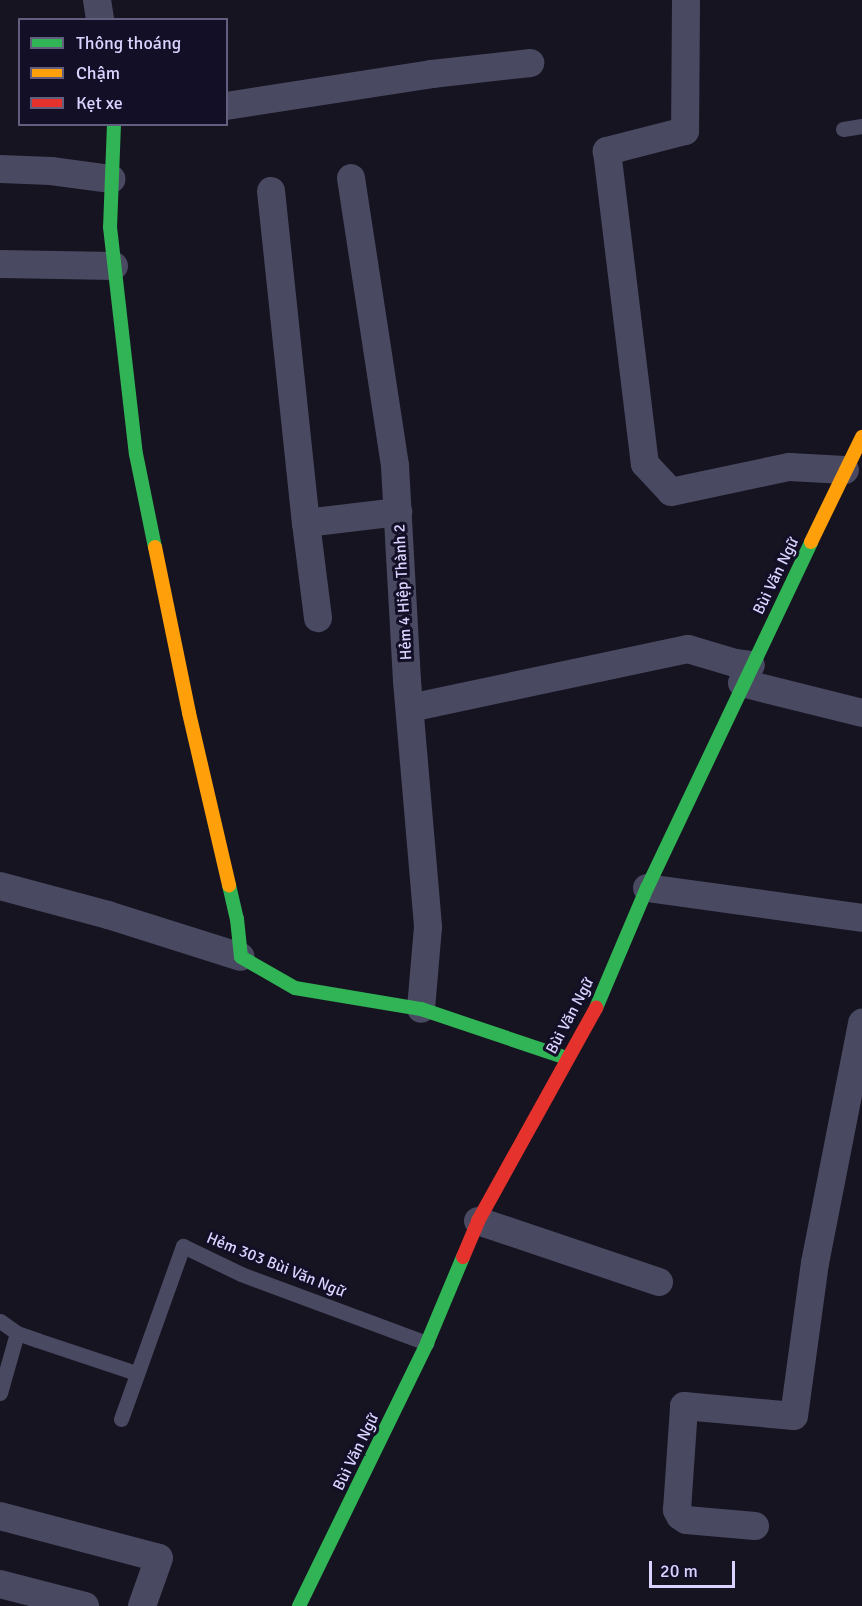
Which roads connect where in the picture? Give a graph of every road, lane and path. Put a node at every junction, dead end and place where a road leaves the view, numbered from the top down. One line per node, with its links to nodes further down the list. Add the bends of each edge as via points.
1 (97, 0): 3 (street)
2 (686, 0): 16 (street, via 685,131 607,151 645,464 671,492 789,467)
3 (100, 18)
4 (530, 63): 5 (street)
5 (228, 106)
6 (116, 126): 11 (main road)
7 (862, 126): 8 (lane)
8 (843, 129)
9 (0, 169): 11 (street)
10 (351, 178): 17 (street, Hẻm 4 Hiệp Thành 2, via 395,466)
11 (111, 179): 14 (main road)
12 (271, 191): 18 (street)
13 (0, 264): 14 (street)
14 (114, 266): 26 (main road, via 136,454 189,713 237,919)
15 (862, 437): 16 (main road, Bùi Văn Ngữ)
16 (845, 470): 20 (main road, Bùi Văn Ngữ)
17 (398, 512): 18 (street); 21 (street, Hẻm 4 Hiệp Thành 2)
18 (306, 523): 19 (street)
19 (318, 618)
20 (747, 674): 21 (street, via 735,663 688,649); 22 (street); 24 (main road, Bùi Văn Ngữ)
21 (410, 708): 27 (street, Hẻm 4 Hiệp Thành 2, via 428,927)
22 (862, 713)
23 (0, 886): 26 (street)
24 (647, 888): 25 (street); 29 (main road, Bùi Văn Ngữ, via 591,1019)
25 (862, 918)
26 (241, 957): 27 (main road, via 296,988)
27 (421, 1009): 29 (main road)
28 (862, 1023): 39 (street, via 815,1263 794,1416 684,1406 677,1510 680,1516 686,1520)
29 (567, 1058): 30 (main road, Bùi Văn Ngữ)
30 (478, 1221): 31 (street); 34 (main road, Bùi Văn Ngữ)
31 (659, 1282)
32 (0, 1321): 33 (lane)
33 (17, 1333): 35 (lane); 36 (lane)
34 (427, 1343): 35 (lane, Hẻm 303 Bùi Văn Ngữ, via 241,1274 183,1246); 43 (main road, Bùi Văn Ngữ)
35 (136, 1372): 37 (lane, Hẻm 303 Bùi Văn Ngữ)
36 (0, 1393)
37 (122, 1419)
38 (0, 1516): 42 (street, via 159,1558)
39 (755, 1526)
40 (0, 1584): 41 (street)
41 (85, 1606)
42 (142, 1606)
43 (299, 1606)

